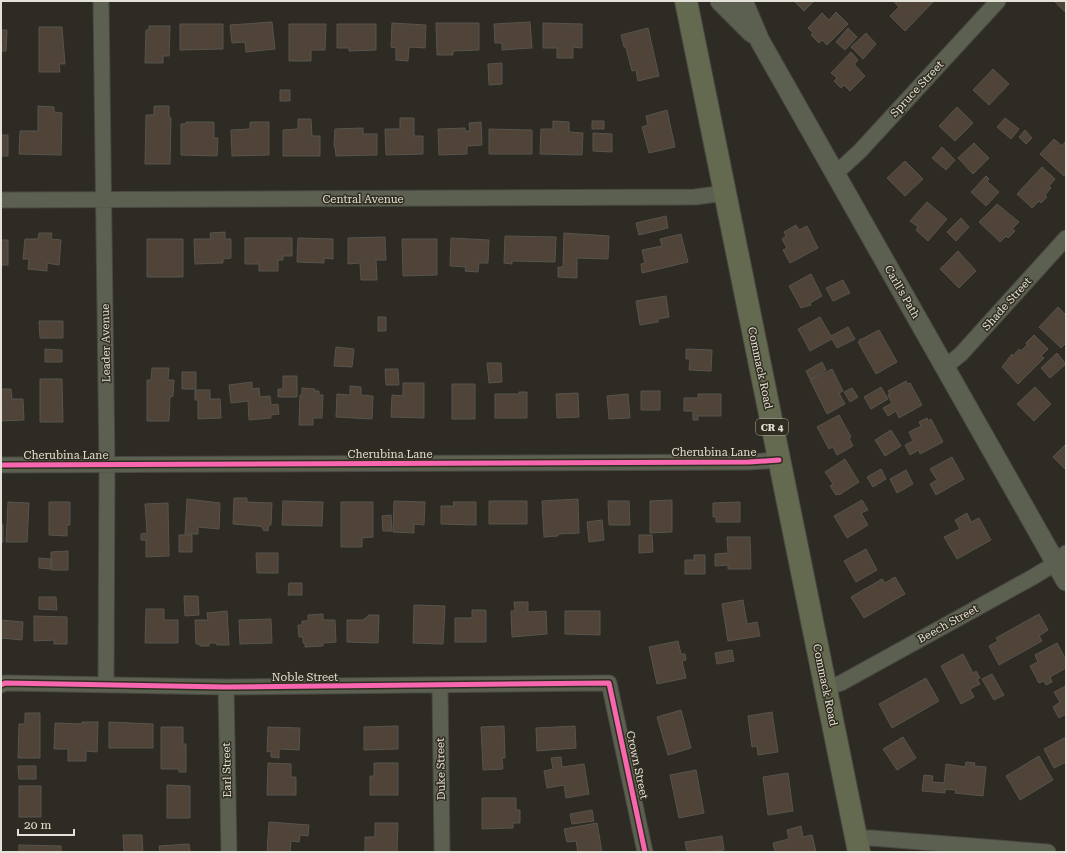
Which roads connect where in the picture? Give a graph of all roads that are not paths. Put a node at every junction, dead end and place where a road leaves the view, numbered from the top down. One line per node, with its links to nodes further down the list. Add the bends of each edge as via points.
1 (102, 1): 10 (street, Leader Avenue)
2 (686, 1): 8 (main road, Commack Road / CR 4)
3 (720, 1): 6 (street)
4 (742, 1): 6 (street, Carll's Path)
5 (998, 1): 7 (street, Spruce Street, via 860,151)
6 (760, 41): 7 (street, Carll's Path)
7 (835, 174): 12 (street, Carll's Path)
8 (725, 194): 10 (street, Central Avenue, via 687,197); 13 (main road, Commack Road / CR 4)
9 (1, 200): 10 (street, Central Avenue)
10 (104, 200): 15 (street, Leader Avenue)
11 (1066, 238): 12 (street, Shade Street, via 961,354)
12 (945, 367): 16 (street, Carll's Path)
13 (779, 460): 15 (street, Cherubina Lane); 23 (main road, Commack Road / CR 4)
14 (1, 466): 15 (street, Cherubina Lane)
15 (107, 466): 19 (street, Leader Avenue)
16 (1061, 558): 17 (street, Carll's Path); 23 (street, Beech Street, via 1033,577 858,674)
17 (1066, 581)
18 (609, 683): 21 (street, Noble Street); 27 (street, Crown Street)
19 (106, 684): 20 (street, Noble Street); 22 (street, Noble Street)
20 (1, 685)
21 (440, 685): 22 (street, Noble Street); 26 (street, Duke Street)
22 (226, 687): 25 (street, Earl Street)
23 (826, 688): 24 (main road, Commack Road / CR 4)
24 (858, 845): 28 (street, via 871,838)
25 (229, 852)
26 (442, 852)
27 (645, 852)
28 (1048, 852)

